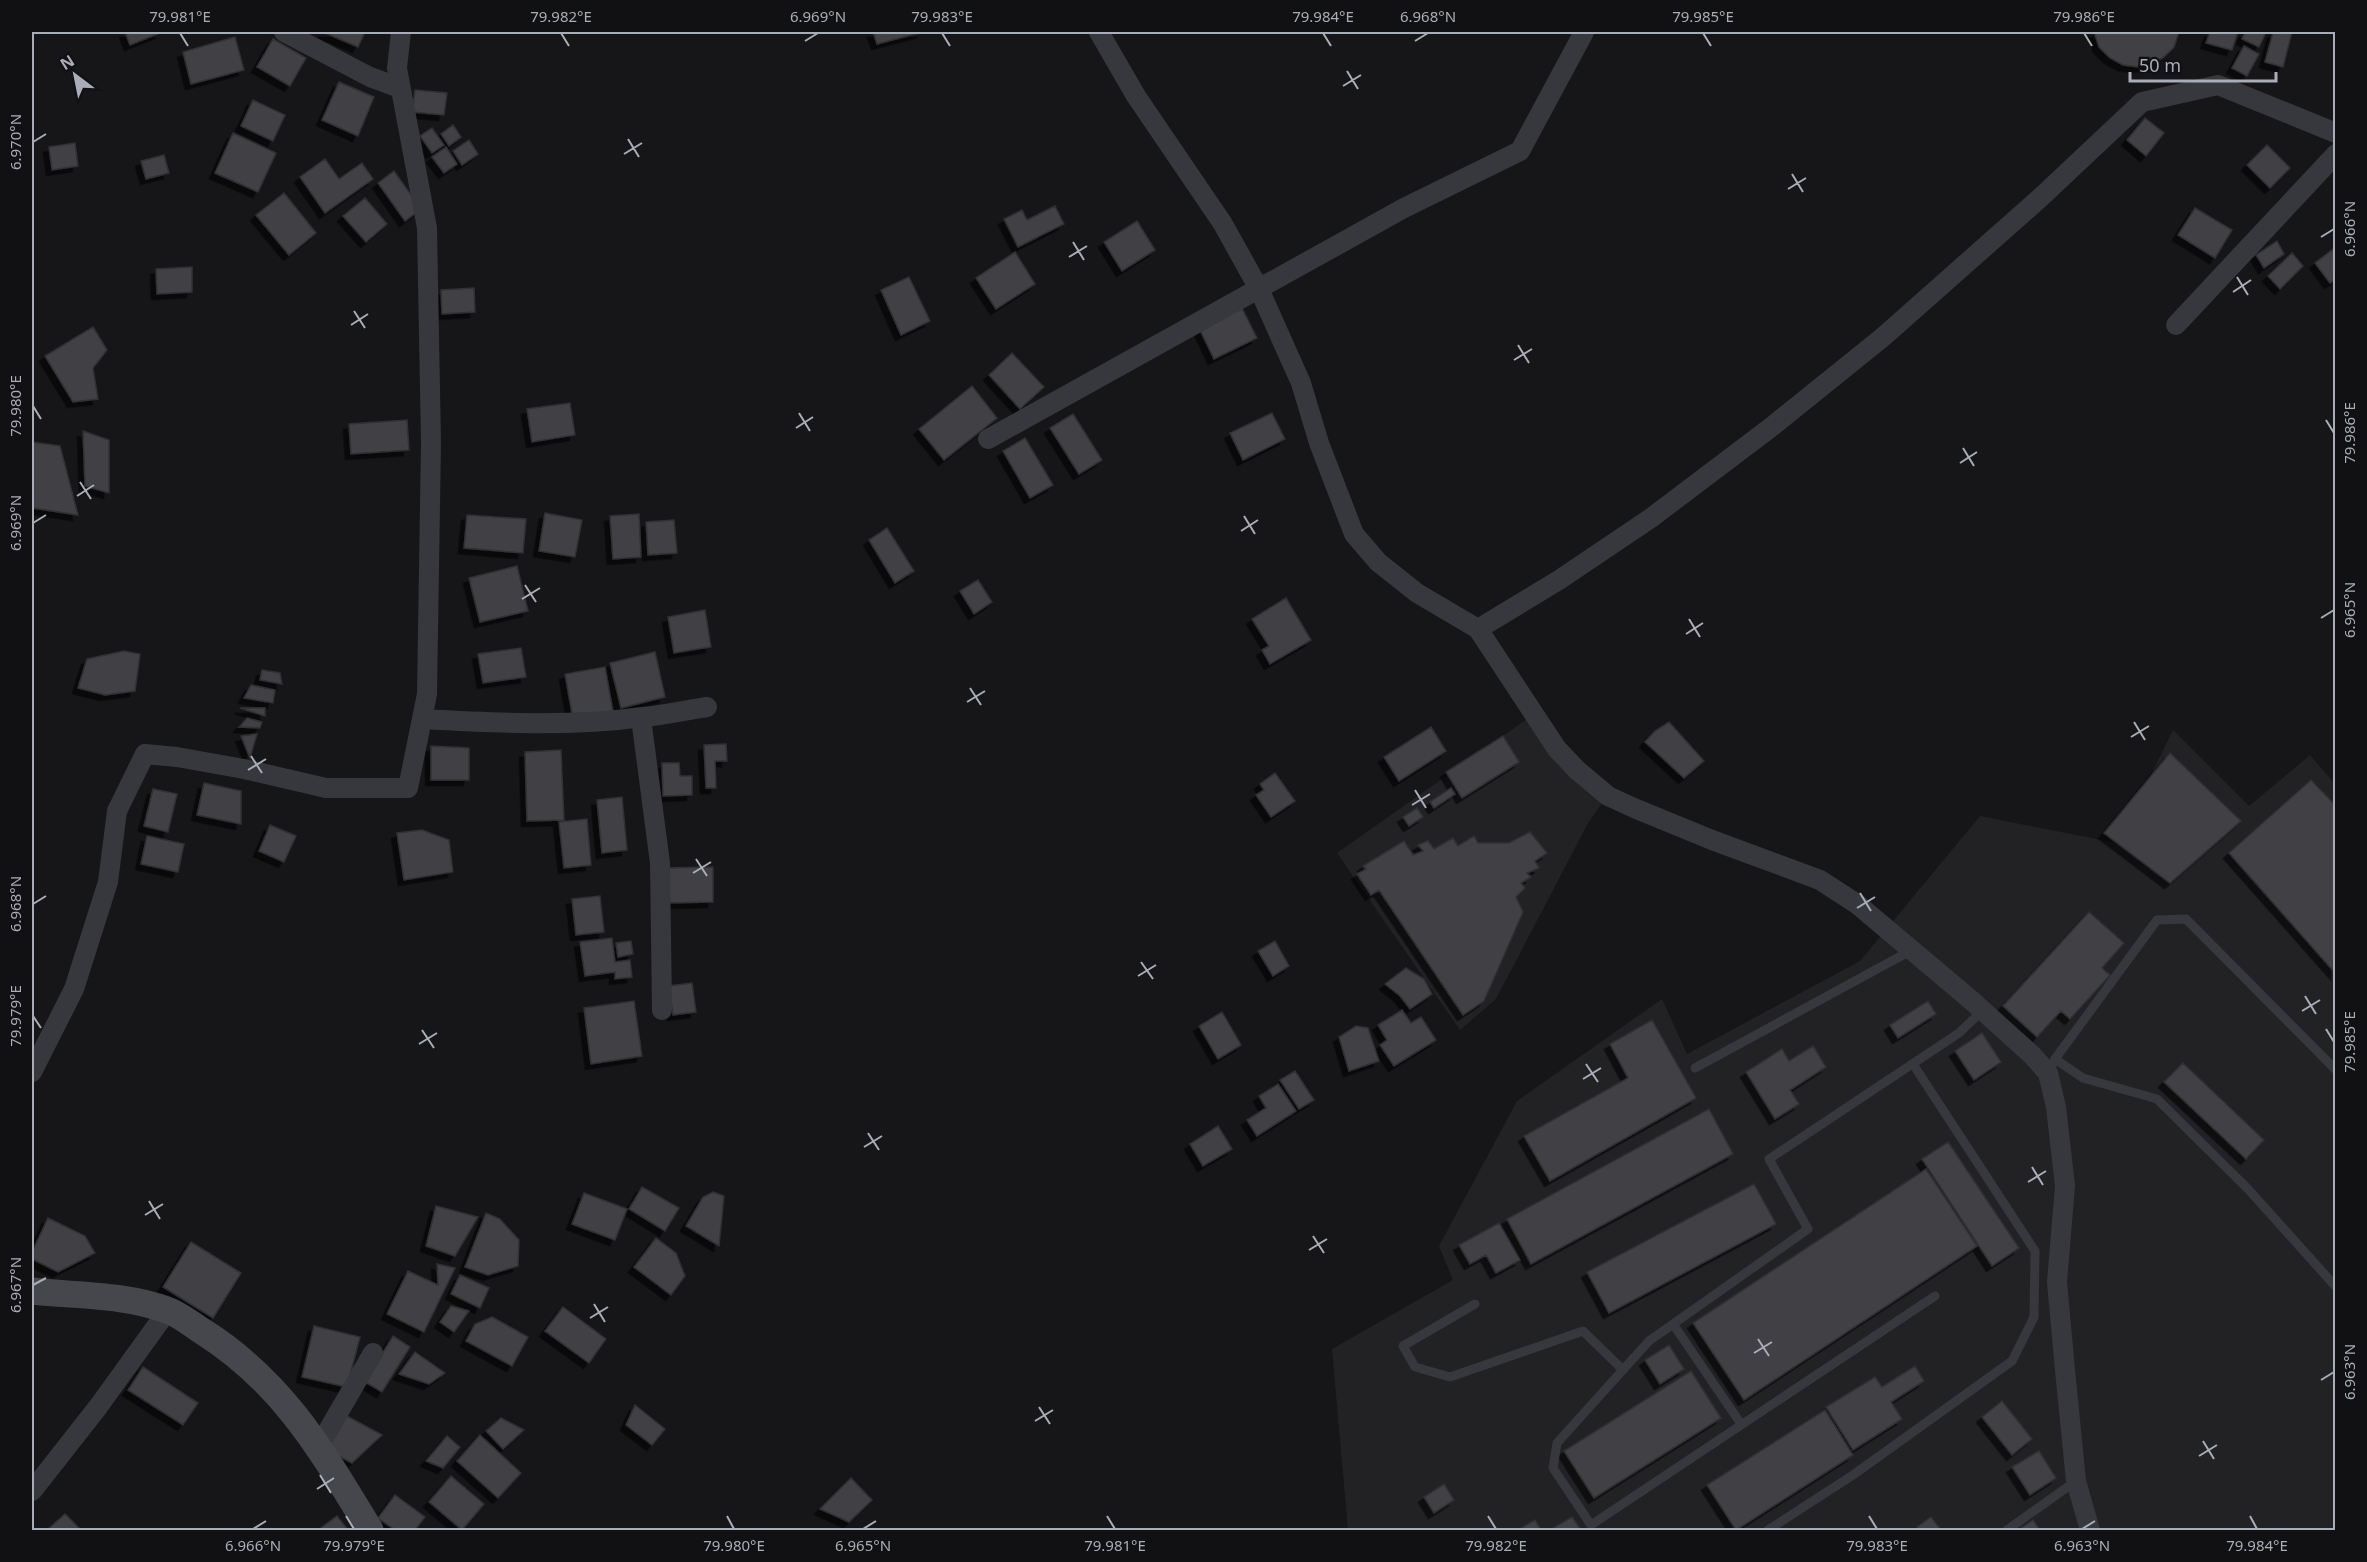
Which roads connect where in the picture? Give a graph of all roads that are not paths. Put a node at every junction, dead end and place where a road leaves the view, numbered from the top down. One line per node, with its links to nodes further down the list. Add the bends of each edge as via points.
1 (284, 32): 5 (street, via 370,77)
2 (401, 32): 5 (street, via 397,68)
3 (1099, 32): 8 (street, via 1136,96 1223,224)
4 (1584, 32): 8 (street, via 1520,151 1404,208)
5 (400, 88): 14 (street, via 427,228 431,442 427,694)
6 (2332, 135): 11 (street, via 2218,85 2142,102 1909,314 1770,428 1651,518)
7 (2336, 154): 9 (street)
8 (1259, 289): 10 (street); 11 (street, via 1301,383 1354,534 1378,562 1417,593)
9 (2176, 325)
10 (988, 439)
11 (1478, 629): 15 (street, via 1557,749 1608,796 1820,880 1857,904)
12 (707, 707): 13 (street)
13 (641, 718): 14 (street, via 497,723); 16 (street, via 660,863)
14 (422, 719): 22 (street, via 408,788 326,788 233,767 145,754 117,811 108,882 74,989)
15 (1912, 950): 17 (street); 20 (lane)
16 (662, 1010)
17 (1982, 1011): 18 (lane, via 1959,1033); 19 (street, via 2032,1055)
18 (1913, 1064): 28 (lane, via 1769,1159 1808,1229); 36 (lane, via 2035,1251 2034,1317 2012,1361 1853,1475)
19 (2052, 1066): 21 (lane, via 2157,920 2186,919); 23 (lane, via 2157,1099 2248,1189); 33 (street, via 2065,1186 2057,1282)
20 (1695, 1068)
21 (2336, 1070)
22 (32, 1072)
23 (2336, 1287)
24 (32, 1291): 27 (street, via 119,1299)
25 (1935, 1296): 31 (lane)
26 (1475, 1304): 30 (lane, via 1403,1346 1415,1367 1450,1377 1583,1331)
27 (168, 1310): 32 (street, via 220,1342 260,1376 290,1407); 34 (street, via 99,1407)
28 (1673, 1324): 30 (lane, via 1649,1341); 31 (lane)
29 (373, 1353): 32 (street)
30 (1623, 1370): 31 (lane, via 1557,1443 1553,1468 1591,1525)
31 (1741, 1424)
32 (318, 1446): 35 (street)
33 (2076, 1481): 37 (lane); 38 (street)
34 (32, 1491)
35 (370, 1530)
36 (1768, 1530)
37 (2007, 1530)
38 (2090, 1530)

